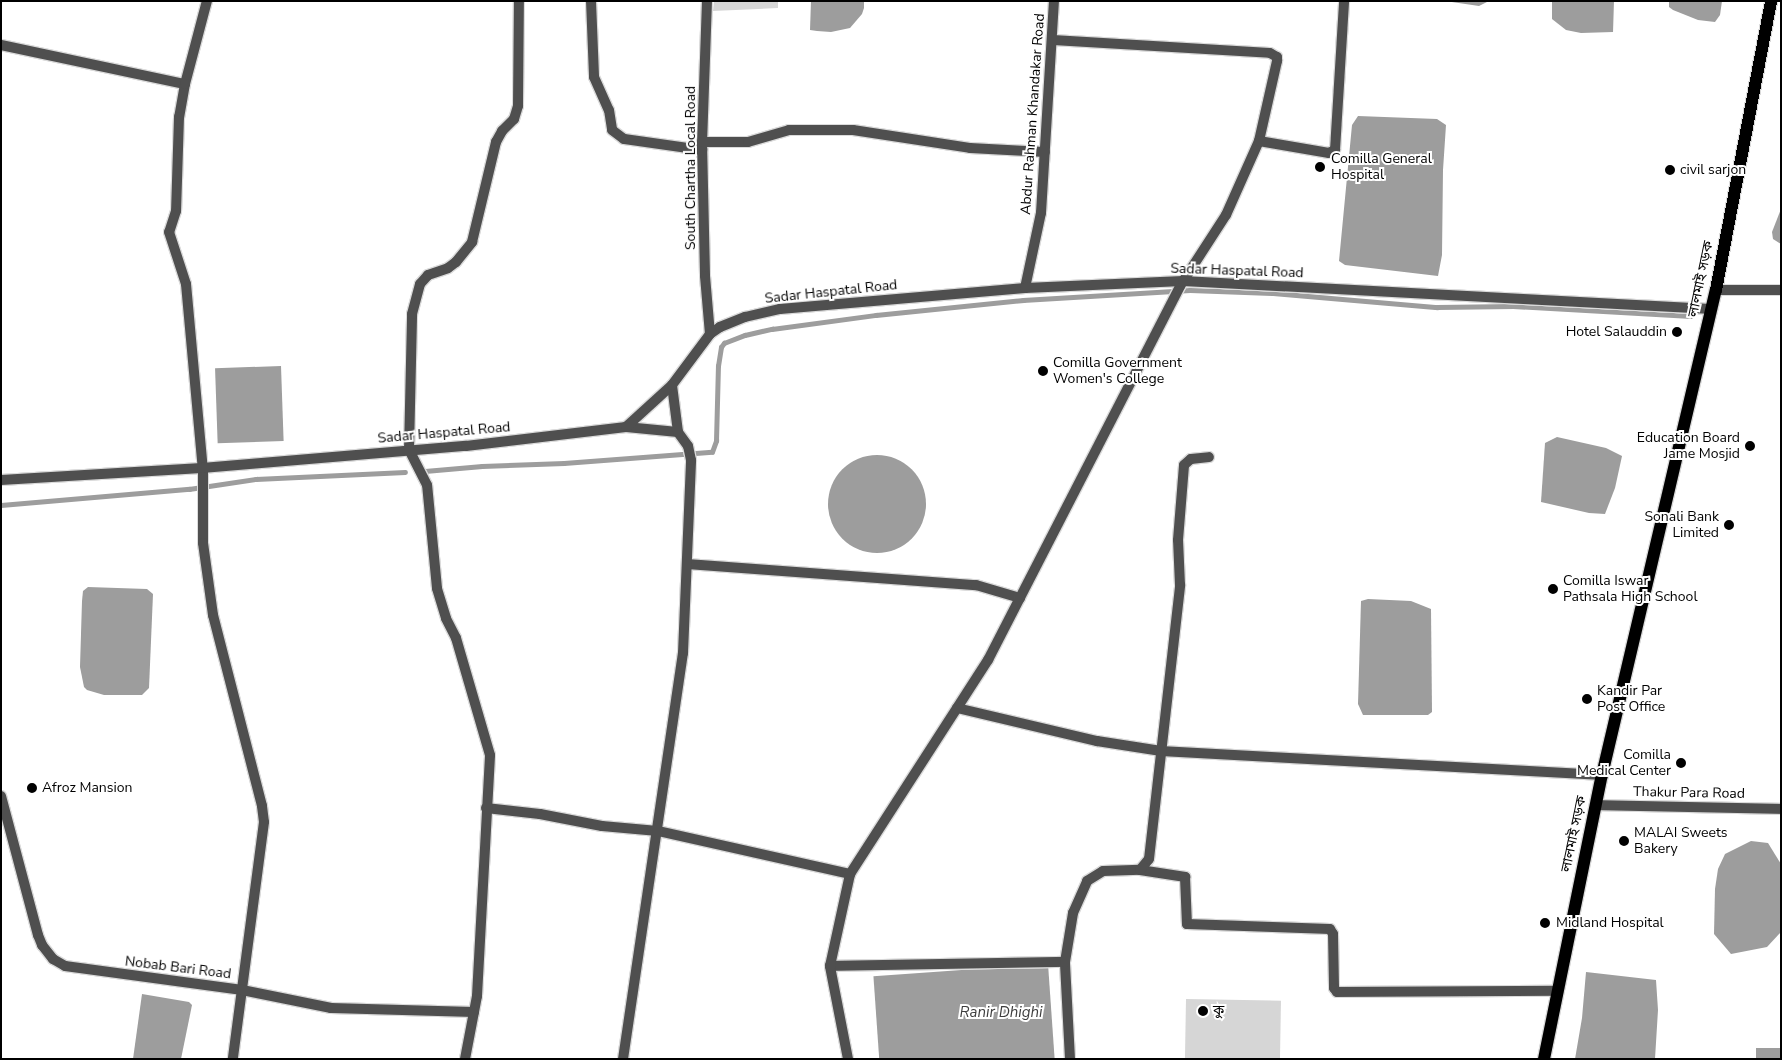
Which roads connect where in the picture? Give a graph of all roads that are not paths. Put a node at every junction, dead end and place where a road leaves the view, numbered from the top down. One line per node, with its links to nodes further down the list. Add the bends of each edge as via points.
1 (207, 1): 10 (street)
2 (519, 1): 23 (street, via 518,106 514,119 496,142 472,242 456,262 428,275 420,284 412,314)
3 (591, 1): 12 (street, via 594,77 609,110 612,130 624,139)
4 (707, 1): 12 (street, South Chartha Local Road)
5 (1054, 1): 8 (street, Abdur Rahman Khandakar Road)
6 (1344, 1): 11 (street, via 1335,150 1329,153)
7 (1771, 1): 16 (main road, লালমাই সড়ক)
8 (1053, 40): 11 (street, via 1270,53 1277,61); 13 (street, Abdur Rahman Khandakar Road)
9 (1, 45): 10 (street)
10 (185, 84): 25 (street, via 178,117 176,211 169,232 186,284)
11 (1259, 141): 14 (street, via 1226,215)
12 (702, 146): 13 (street, via 748,142 789,130 853,130 970,148); 19 (street, South Chartha Local Road, via 705,276)
13 (1045, 152): 15 (street, Abdur Rahman Khandakar Road, via 1041,213)
14 (1181, 284): 15 (street, Sadar Haspatal Road); 18 (street, Sadar Haspatal Road); 28 (street)
15 (1025, 288): 19 (street, Sadar Haspatal Road, via 780,309 745,317)
16 (1716, 290): 17 (street); 18 (main road, লালমাই সড়ক)
17 (1781, 290)
18 (1711, 309): 31 (main road, লালমাই সড়ক)
19 (710, 334): 20 (street, Sadar Haspatal Road)
20 (672, 385): 21 (street, Sadar Haspatal Road); 22 (street)
21 (626, 427): 22 (street); 23 (street, Sadar Haspatal Road)
22 (678, 432): 27 (street, via 688,446 691,460)
23 (409, 450): 25 (street, Sadar Haspatal Road); 34 (street, via 426,485 437,588 456,638 490,755)
24 (1209, 457): 30 (street, via 1191,459 1184,466 1178,540 1180,585)
25 (203, 470): 26 (street, Sadar Haspatal Road); 41 (street, via 203,543 213,615 264,822)
26 (1, 480)
27 (687, 564): 28 (street, via 976,585); 36 (street, via 683,653)
28 (1020, 598): 29 (street, via 988,660)
29 (957, 708): 30 (street, via 1097,741); 38 (street)
30 (1162, 751): 31 (street); 37 (street, via 1150,859)
31 (1602, 774): 33 (main road, লালমাই সড়ক)
32 (1, 796): 41 (street, Nobab Bari Road, via 38,935 52,959 78,969)
33 (1596, 805): 35 (street, Thakur Para Road); 42 (main road, লালমাই সড়ক)
34 (486, 808): 36 (street); 43 (street)
35 (1781, 809)
36 (658, 832): 38 (street); 46 (street)
37 (1140, 870): 39 (street, via 1103,871 1087,881 1073,913); 42 (street, via 1185,877 1188,924 1330,929 1333,934 1334,988 1337,992)
38 (850, 874): 40 (street)
39 (1065, 962): 40 (street); 48 (street)
40 (830, 966): 47 (street)
41 (242, 990): 43 (street, Nobab Bari Road, via 330,1008); 44 (street)
42 (1556, 991): 49 (main road, লালমাই সড়ক)
43 (474, 1012): 45 (street)
44 (233, 1059)
45 (464, 1059)
46 (623, 1059)
47 (848, 1059)
48 (1070, 1059)
49 (1544, 1059)

